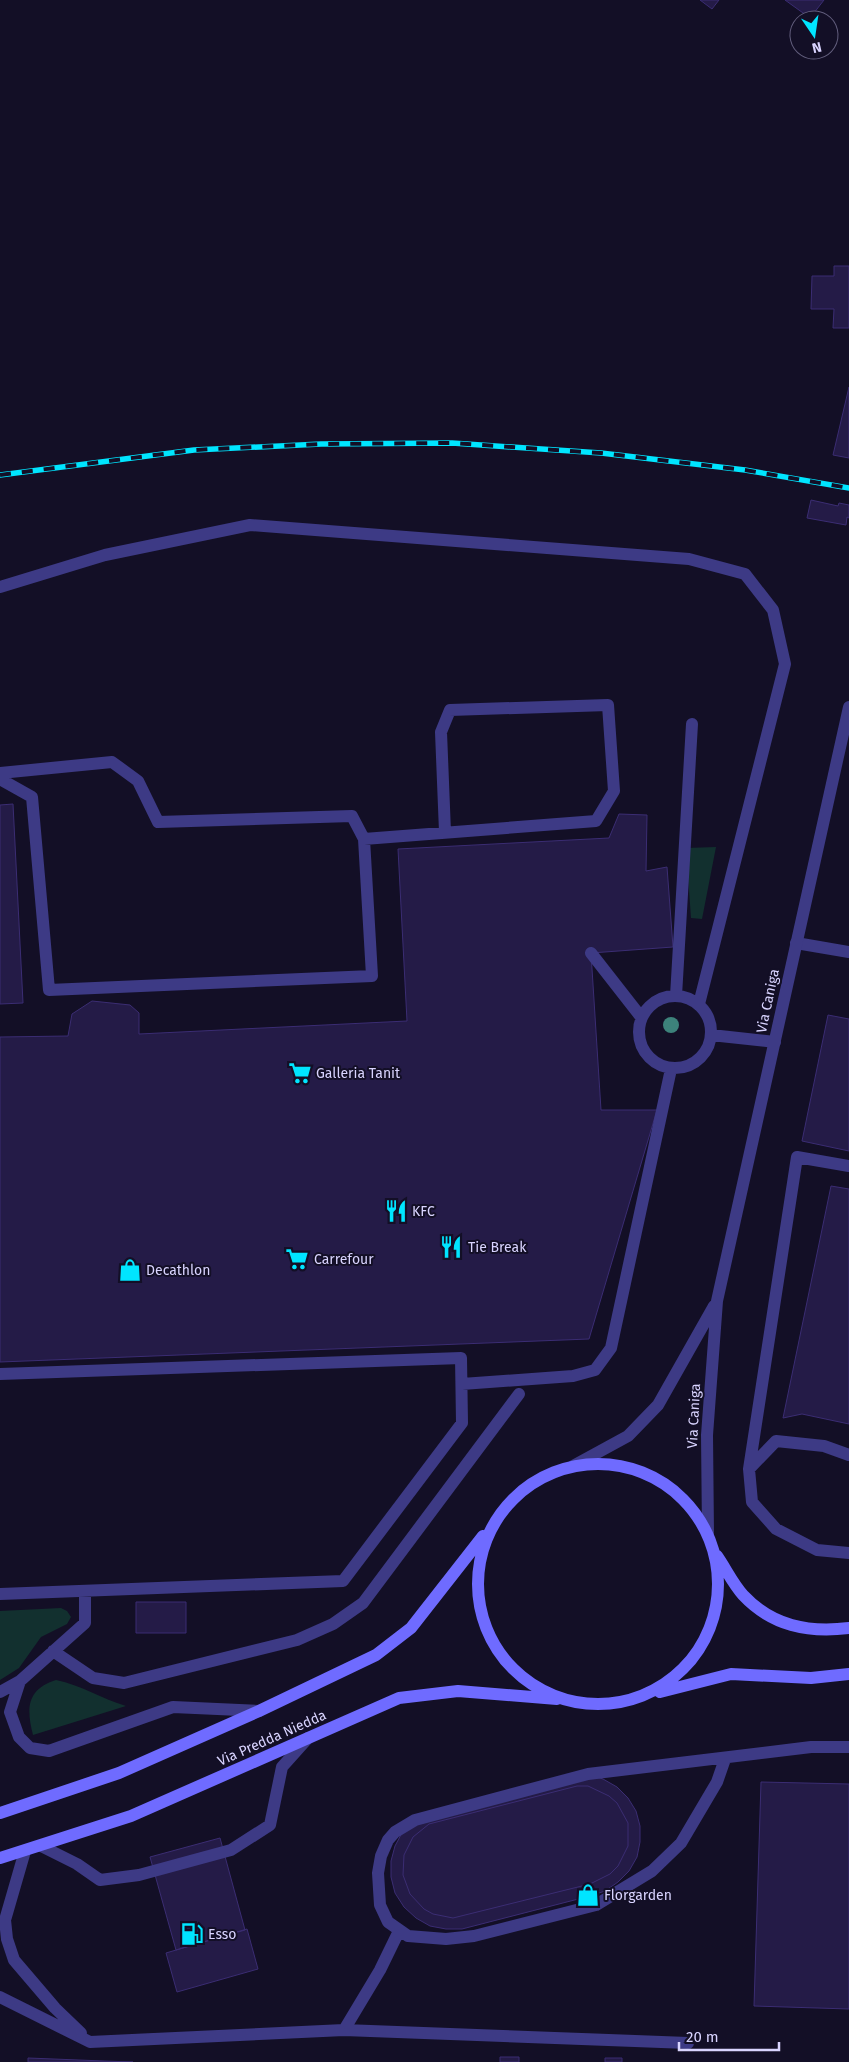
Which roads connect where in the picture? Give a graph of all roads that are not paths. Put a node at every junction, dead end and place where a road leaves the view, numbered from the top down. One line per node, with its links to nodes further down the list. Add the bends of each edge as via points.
1 (0, 587): 12 (street, via 105,555 250,525 689,559 745,574 773,610 785,664)
2 (849, 707): 8 (street, Via Caniga)
3 (692, 724): 11 (street)
4 (0, 773): 7 (street, via 112,762 138,781 158,822 352,816)
5 (0, 779): 7 (street, via 32,797 48,990 372,976)
6 (445, 832): 6 (street, via 596,821 614,791 608,704 450,710 441,732); 7 (street)
7 (364, 839)
8 (796, 943): 10 (street); 15 (street, Via Caniga)
9 (591, 952): 13 (street)
10 (849, 952)
11 (676, 996): 12 (street); 13 (street, via 656,1001)
12 (698, 1004): 14 (street, via 706,1014)
13 (641, 1017): 16 (street, via 638,1040 643,1050 660,1066)
14 (711, 1035): 15 (street); 16 (street, via 702,1056 693,1064)
15 (775, 1042): 18 (street, Via Caniga)
16 (671, 1069): 20 (street, via 611,1348 596,1370 574,1376)
17 (849, 1166): 24 (street, via 797,1157)
18 (717, 1301): 23 (street, Via Caniga, via 658,1405 628,1436); 26 (street, Via Caniga, via 707,1435)
19 (0, 1374): 20 (street, via 461,1358)
20 (462, 1384): 29 (street, via 462,1423 344,1581)
21 (519, 1394): 32 (street, via 363,1603 333,1624 297,1640 124,1683 93,1678)
22 (849, 1455): 24 (street, via 824,1446 776,1441)
23 (573, 1466): 25 (main road, via 542,1477 515,1496); 26 (main road, via 613,1464 652,1476 685,1499)
24 (749, 1469): 27 (street, via 752,1502 776,1529 817,1550)
25 (494, 1522): 37 (main road, via 480,1556 477,1592 485,1628 503,1660 531,1684); 38 (main road, via 441,1592 404,1634 376,1655)
26 (708, 1533): 28 (main road)
27 (849, 1553)
28 (716, 1554): 31 (main road, via 742,1594 760,1611 781,1623 834,1630); 36 (main road, via 719,1590 712,1624 696,1656 670,1681)
29 (85, 1591): 30 (street); 32 (street, via 85,1623)
30 (0, 1594)
31 (849, 1628)
32 (53, 1652): 34 (street)
33 (849, 1674): 36 (main road, via 811,1678 731,1674)
34 (20, 1681): 35 (street); 38 (street, via 10,1712 19,1737 30,1748 49,1751 173,1707)
35 (0, 1692)
36 (639, 1698): 37 (main road, Via Predda Niedda, via 602,1705)
37 (564, 1700): 39 (main road, Via Predda Niedda, via 458,1691 399,1698)
38 (259, 1711): 42 (main road, via 119,1773)
39 (308, 1738): 43 (main road, Via Predda Niedda, via 131,1816); 43 (street, via 282,1767 270,1825 231,1850 140,1875 100,1880)
40 (849, 1747): 41 (street, via 811,1747)
41 (725, 1759): 46 (street, via 716,1782 681,1843 652,1870 596,1906 474,1936 446,1939 408,1936); 46 (street, via 588,1774 415,1820 395,1832 380,1856 380,1905 388,1922)
42 (0, 1813)
43 (41, 1846): 44 (main road, Via Predda Niedda)
44 (25, 1851): 45 (main road, Via Predda Niedda); 49 (street, via 5,1920 14,1960 55,2008)
45 (0, 1858)
46 (399, 1931): 48 (street)
47 (0, 1997): 49 (street)
48 (344, 2030): 49 (street); 50 (street)
49 (90, 2042)
50 (688, 2043)

